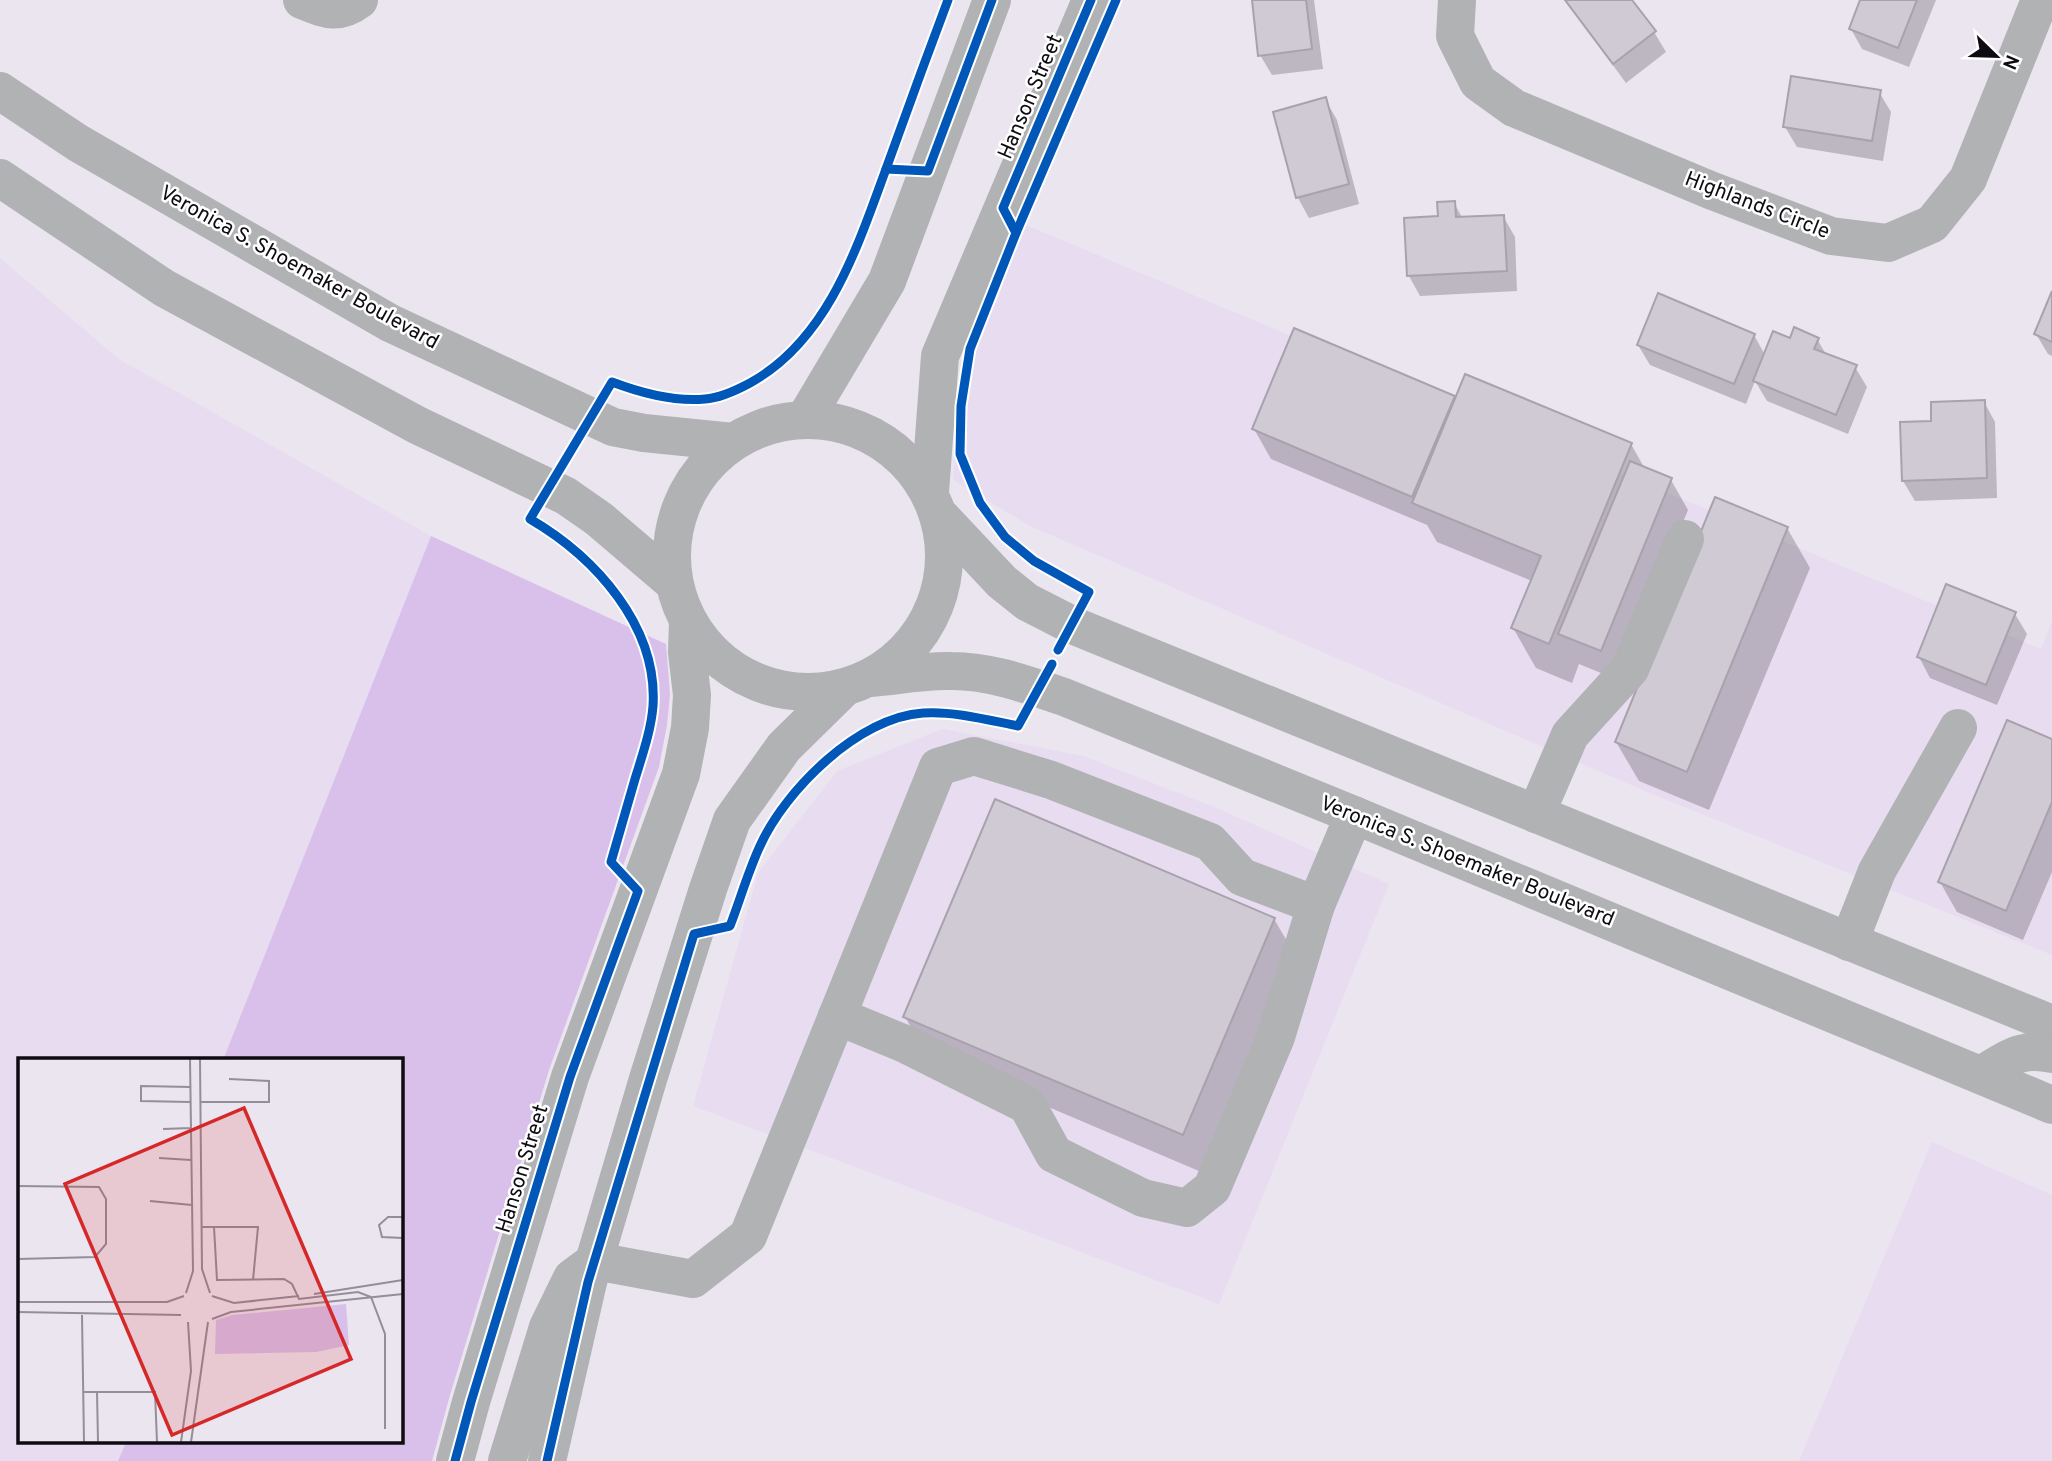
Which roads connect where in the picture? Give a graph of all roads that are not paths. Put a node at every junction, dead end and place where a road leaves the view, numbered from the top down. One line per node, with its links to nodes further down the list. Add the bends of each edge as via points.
1 (302, 0): 2 (street, via 327,10 348,9)
2 (359, 0)
3 (992, 0): 9 (street, via 887,281)
4 (1091, 0): 11 (street, Hanson Street, via 940,356)
5 (1457, 0): 6 (street, Highlands Circle, via 1455,36 1478,82 1514,108 1831,236 1888,243 1932,224 1968,179)
6 (2040, 0)
7 (0, 91): 10 (street, Veronica S. Shoemaker Boulevard, via 78,143 390,323 613,427)
8 (0, 178): 13 (street, via 164,288 417,425 566,496)
9 (805, 419): 10 (street, Hanson Street, via 768,425); 11 (street, Hanson Street, via 843,423 878,438 908,461)
10 (733, 442): 13 (street, Hanson Street, via 703,468 682,503 672,542)
11 (935, 504): 15 (street, Hanson Street, via 945,553 940,591 925,626 901,656); 17 (street, via 1002,582 1072,625)
12 (1685, 539): 17 (street, via 1630,669 1570,735)
13 (674, 583): 14 (street, Hanson Street)
14 (688, 621): 15 (street, Hanson Street, via 709,651 738,674 771,688 808,693); 27 (street, Hanson Street, via 692,695 681,774 570,1077)
15 (857, 683): 18 (street, Veronica S. Shoemaker Boulevard, via 953,670 1001,677); 26 (street, Hanson Street, via 783,747 732,820)
16 (1958, 728): 20 (street, via 1877,871)
17 (1536, 814): 20 (street)
18 (1354, 815): 19 (street); 24 (street, Veronica S. Shoemaker Boulevard)
19 (1316, 905): 21 (street, via 1242,877 1210,842 1051,780 974,756 938,767); 21 (street, via 1276,1037 1212,1188 1187,1208 1143,1198 1054,1154 1027,1105 905,1044)
20 (1849, 942): 22 (street)
21 (836, 1017): 26 (street, via 748,1236 693,1279)
22 (2052, 1024)
23 (2052, 1054): 24 (street, via 2018,1053)
24 (1981, 1075): 25 (street, Veronica S. Shoemaker Boulevard)
25 (2052, 1105)
26 (595, 1261): 28 (street, via 572,1278 548,1327); 29 (street, Hanson Street)
27 (455, 1461)
28 (507, 1461)
29 (547, 1461)

